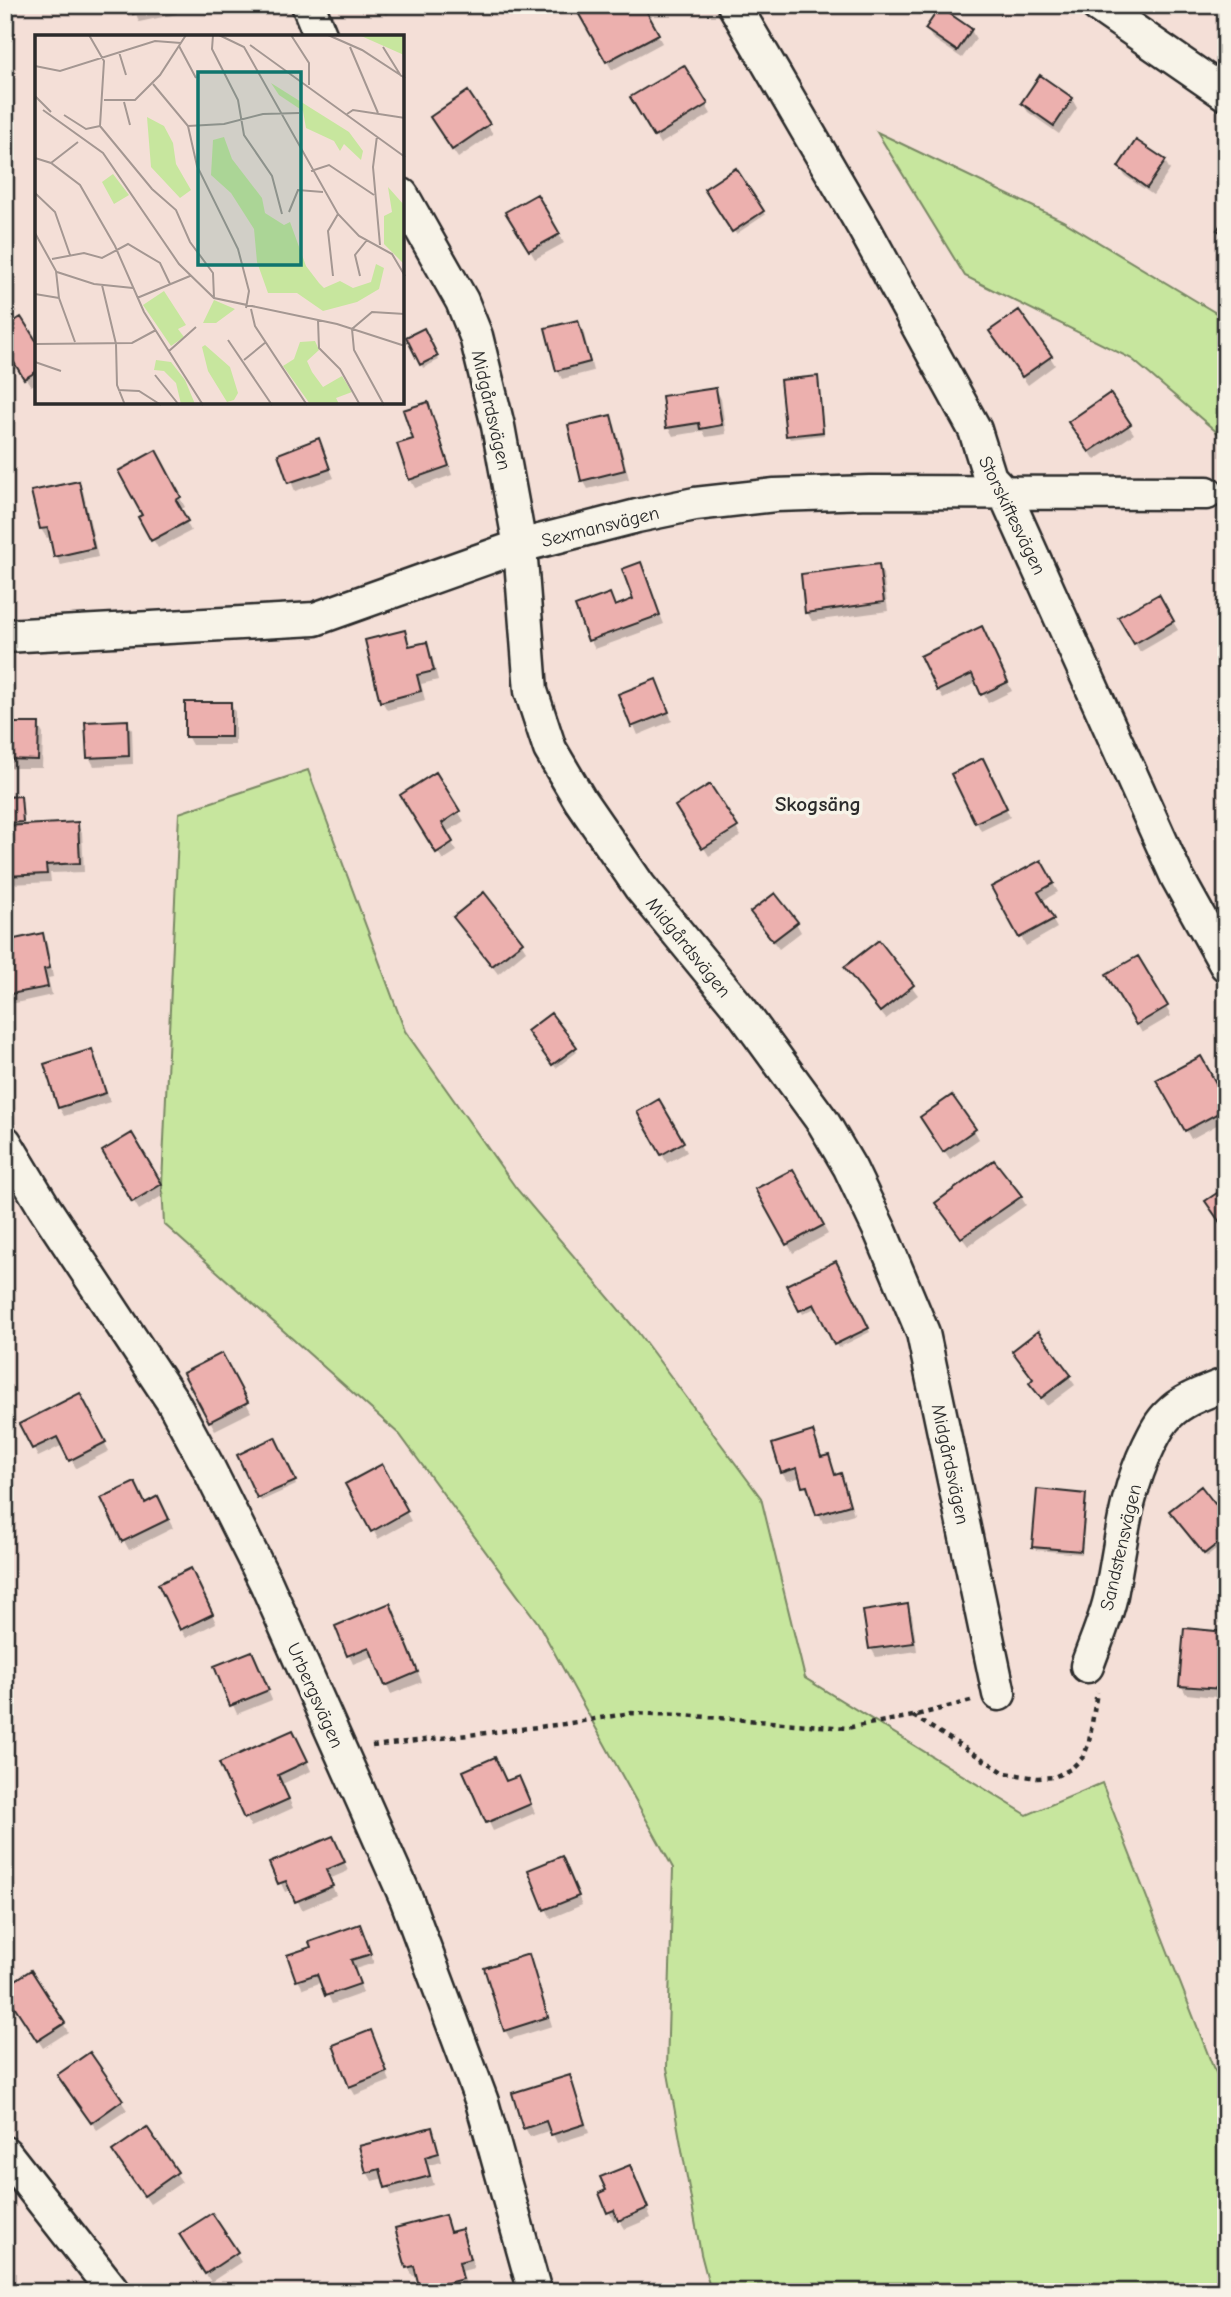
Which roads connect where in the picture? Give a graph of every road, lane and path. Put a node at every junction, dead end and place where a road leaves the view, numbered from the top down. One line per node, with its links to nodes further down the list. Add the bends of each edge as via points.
1 (308, 5): 4 (street)
2 (734, 5): 8 (street, Storskiftesvägen, via 864,228 975,430 990,478)
3 (1097, 5): 5 (street)
4 (320, 35)
5 (1226, 94)
6 (404, 199): 9 (street, Midgårdsvägen, via 462,301 476,336)
7 (1207, 493): 8 (street, Sexmansvägen)
8 (1005, 494): 9 (street, Sexmansvägen, via 775,495 637,516); 11 (street, Storskiftesvägen, via 1177,877)
9 (520, 546): 10 (street, Sexmansvägen, via 315,619); 15 (street, Midgårdsvägen, via 531,691 550,749 640,887 741,1010 823,1122 881,1233 923,1333)
10 (5, 636)
11 (1226, 965)
12 (5, 1142): 17 (street, Urbergsvägen, via 178,1413 266,1583)
13 (1226, 1384): 14 (street, Sandstensvägen, via 1169,1413 1142,1460 1124,1519 1110,1598)
14 (1087, 1666): 16 (path, via 1101,1668 1089,1742 1071,1769 1054,1777 1006,1773)
15 (999, 1694): 16 (path)
16 (913, 1716): 17 (path, via 846,1728 631,1713)
17 (341, 1750): 20 (street, Urbergsvägen, via 406,1898 482,2102)
18 (5, 2153): 19 (street)
19 (114, 2292)
20 (535, 2292)

